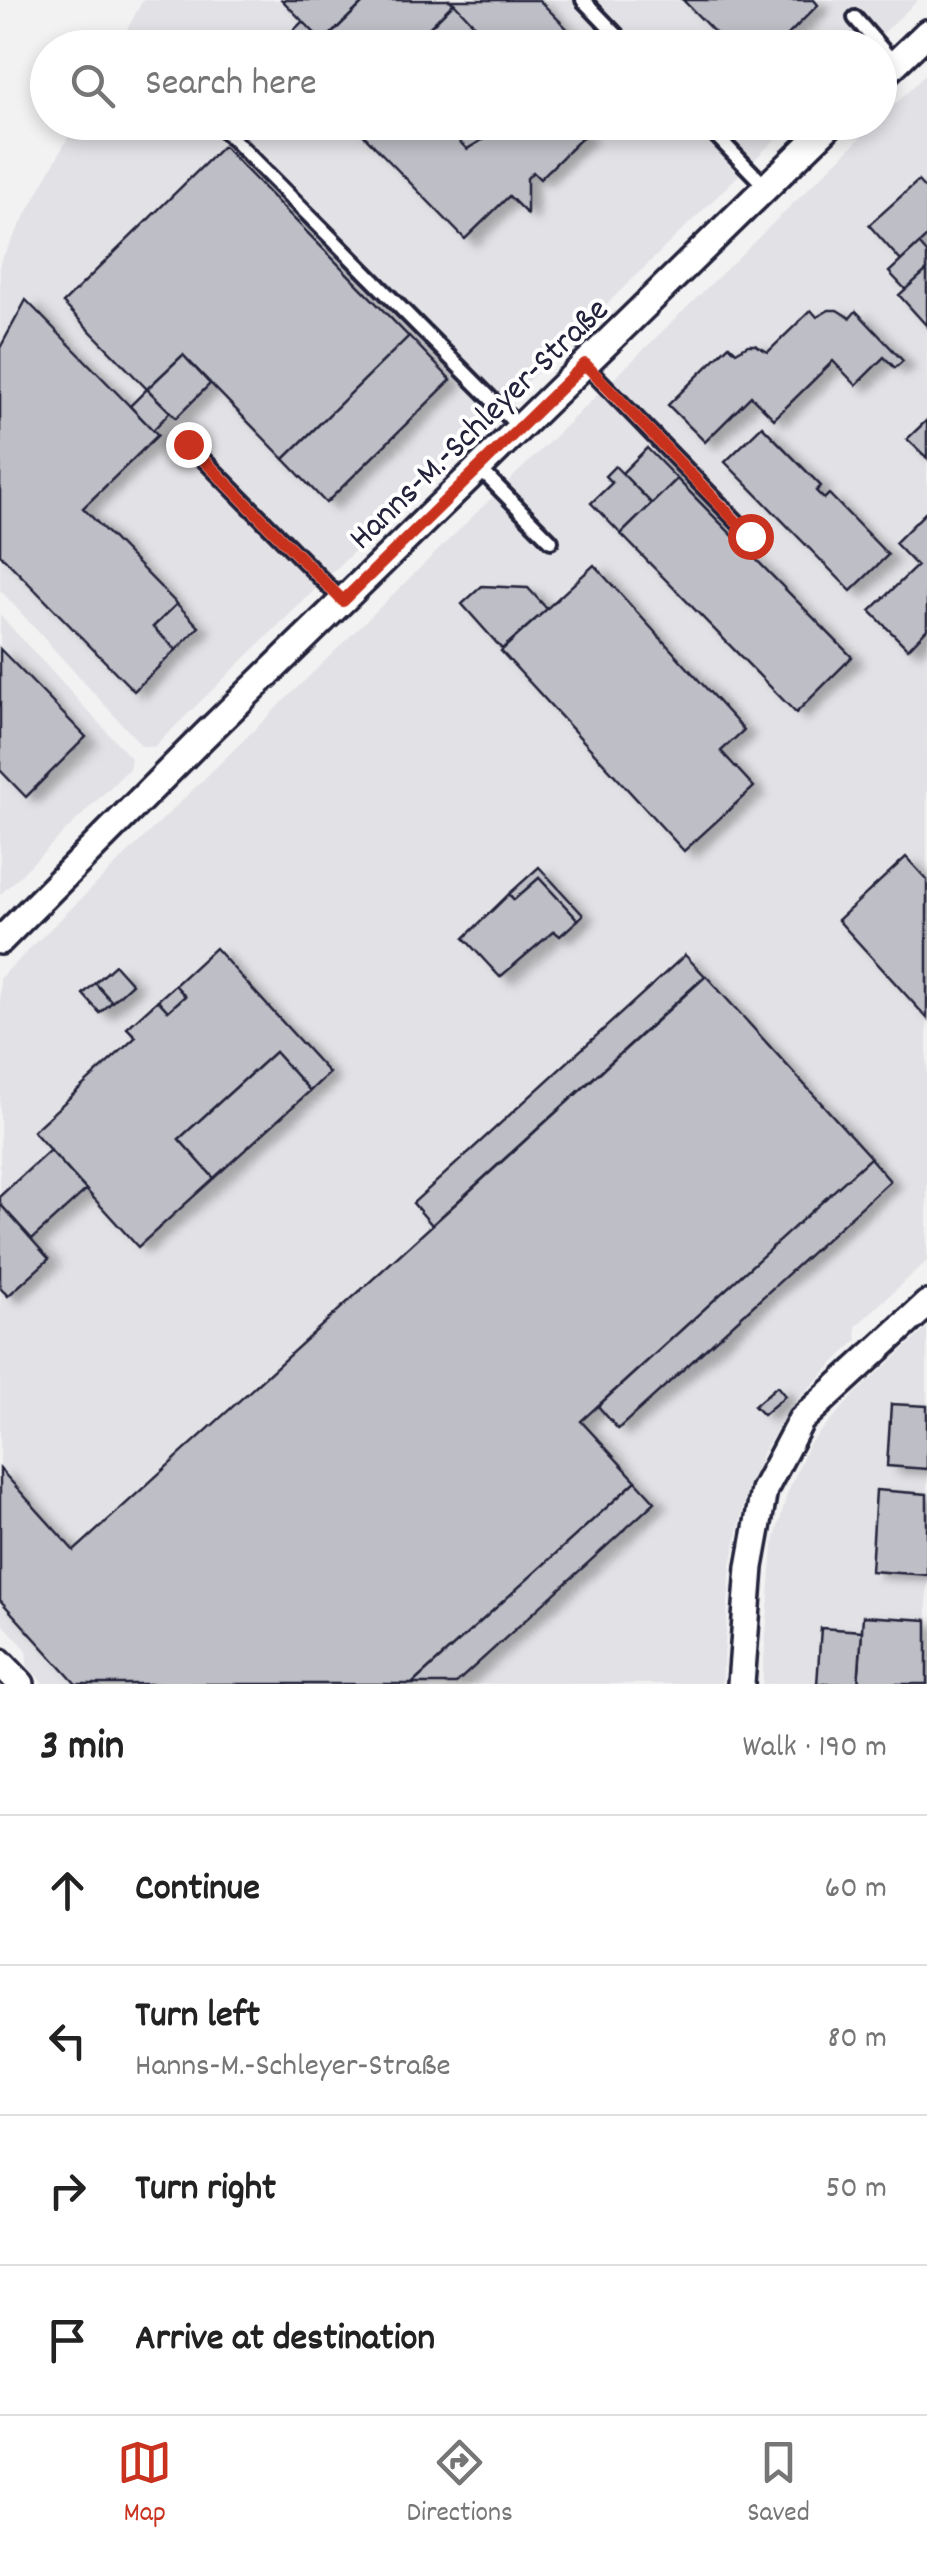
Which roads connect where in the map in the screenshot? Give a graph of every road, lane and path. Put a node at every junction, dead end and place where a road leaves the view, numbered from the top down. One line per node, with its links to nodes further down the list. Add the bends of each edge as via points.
1 (582, 0): 3 (lane)
2 (855, 18): 4 (lane)
3 (611, 30)
4 (862, 30)
5 (927, 34): 6 (street)
6 (897, 61)
7 (234, 140): 12 (lane)
8 (719, 140): 10 (lane)
9 (815, 140): 10 (street, Hanns-M.-Schleyer-Straße)
10 (766, 188): 11 (street, Hanns-M.-Schleyer-Straße)
11 (585, 364): 12 (street, Hanns-M.-Schleyer-Straße); 15 (lane)
12 (520, 428): 14 (street, Hanns-M.-Schleyer-Straße)
13 (188, 444): 17 (lane)
14 (479, 468): 16 (lane); 17 (street, Hanns-M.-Schleyer-Straße)
15 (750, 536)
16 (551, 541)
17 (343, 601): 18 (street, Hanns-M.-Schleyer-Straße)
18 (0, 940)
19 (927, 1304): 22 (street, via 802,1420 764,1490)
20 (0, 1662): 21 (street)
21 (21, 1684)
22 (740, 1684)

